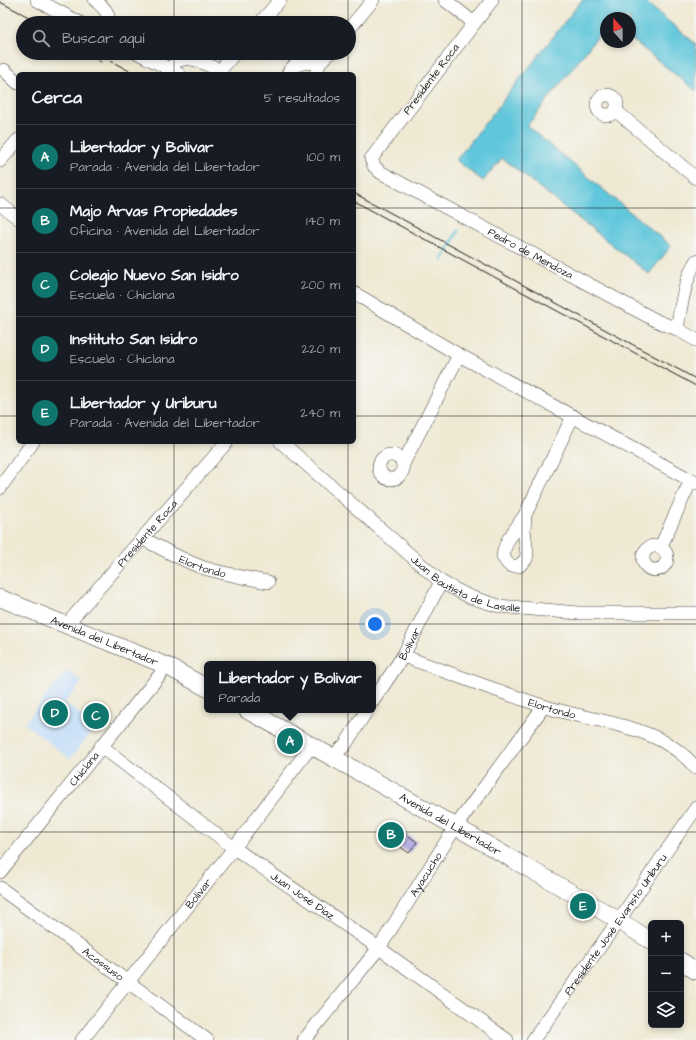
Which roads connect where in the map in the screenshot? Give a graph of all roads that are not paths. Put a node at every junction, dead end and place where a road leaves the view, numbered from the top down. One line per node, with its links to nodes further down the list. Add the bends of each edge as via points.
1 (37, 0): 7 (street)
2 (95, 0): 8 (street)
3 (280, 0): 9 (street)
4 (373, 0): 10 (street)
5 (445, 0): 11 (street)
6 (492, 0): 11 (street, Presidente Roca)
7 (67, 16)
8 (108, 16)
9 (266, 16)
10 (356, 21)
11 (474, 23): 24 (street, Presidente Roca)
12 (151, 60): 18 (street)
13 (182, 60): 18 (street, via 177,61)
14 (193, 60): 19 (street, via 200,61)
15 (229, 60): 19 (street)
16 (322, 63): 20 (street, via 296,65)
17 (4, 70): 21 (street)
18 (174, 72)
19 (218, 72)
20 (288, 72)
21 (16, 81)
22 (616, 111): 26 (street)
23 (16, 142): 25 (street)
24 (371, 159): 31 (street, Pedro de Mendoza, via 380,172)
25 (0, 160)
26 (696, 178)
27 (0, 204): 28 (street)
28 (16, 216)
29 (696, 258): 31 (street)
30 (356, 294): 33 (street)
31 (676, 329): 32 (street, Pedro de Mendoza)
32 (696, 340)
33 (459, 355): 34 (street); 38 (street)
34 (572, 416): 39 (street); 41 (street)
35 (31, 444): 40 (street)
36 (225, 444): 42 (street, Presidente Roca)
37 (283, 444): 45 (street, Juan Bautista de Lasalle)
38 (403, 464)
39 (693, 482): 43 (street)
40 (2, 483)
41 (525, 515)
42 (142, 538): 44 (street, Elortondo, via 203,567); 48 (street, Presidente Roca)
43 (661, 546)
44 (268, 582)
45 (441, 582): 47 (street, Juan Bautista de Lasalle, via 470,597 499,606 578,612); 49 (street, Bolívar)
46 (0, 598): 48 (main road, Avenida del Libertador)
47 (696, 613)
48 (67, 624): 50 (main road, Avenida del Libertador)
49 (403, 656): 52 (street, Bolívar); 53 (street, Elortondo)
50 (167, 666): 51 (main road, Avenida del Libertador); 56 (street, Chiclana)
51 (204, 686)
52 (376, 696)
53 (544, 706): 59 (street, Elortondo, via 655,736 675,748); 61 (street, Ayacucho)
54 (252, 713): 57 (main road, Avenida del Libertador)
55 (365, 713): 58 (street, via 345,745)
56 (101, 746): 62 (street, Juan José Díaz); 63 (street, Chiclana)
57 (312, 746): 58 (main road, Avenida del Libertador); 62 (street, Bolívar)
58 (332, 757): 61 (main road, Avenida del Libertador)
59 (696, 768)
60 (696, 808): 65 (street, Presidente José Evaristo Uriburu)
61 (456, 826): 65 (main road, Avenida del Libertador); 67 (street, Ayacucho)
62 (234, 848): 67 (street, Juan José Díaz); 70 (street, Bolívar)
63 (0, 872)
64 (0, 888): 70 (street, Acassuso)
65 (619, 920): 66 (main road, Avenida del Libertador); 75 (street, Presidente José Evaristo Uriburu)
66 (648, 939)
67 (379, 948): 73 (street, Ayacucho); 74 (street, Juan José Díaz)
68 (684, 963): 69 (main road)
69 (696, 971)
70 (129, 982): 71 (street, Bolívar); 72 (street, Acassuso)
71 (82, 1040)
72 (207, 1040)
73 (304, 1040)
74 (507, 1040)
75 (533, 1040)

